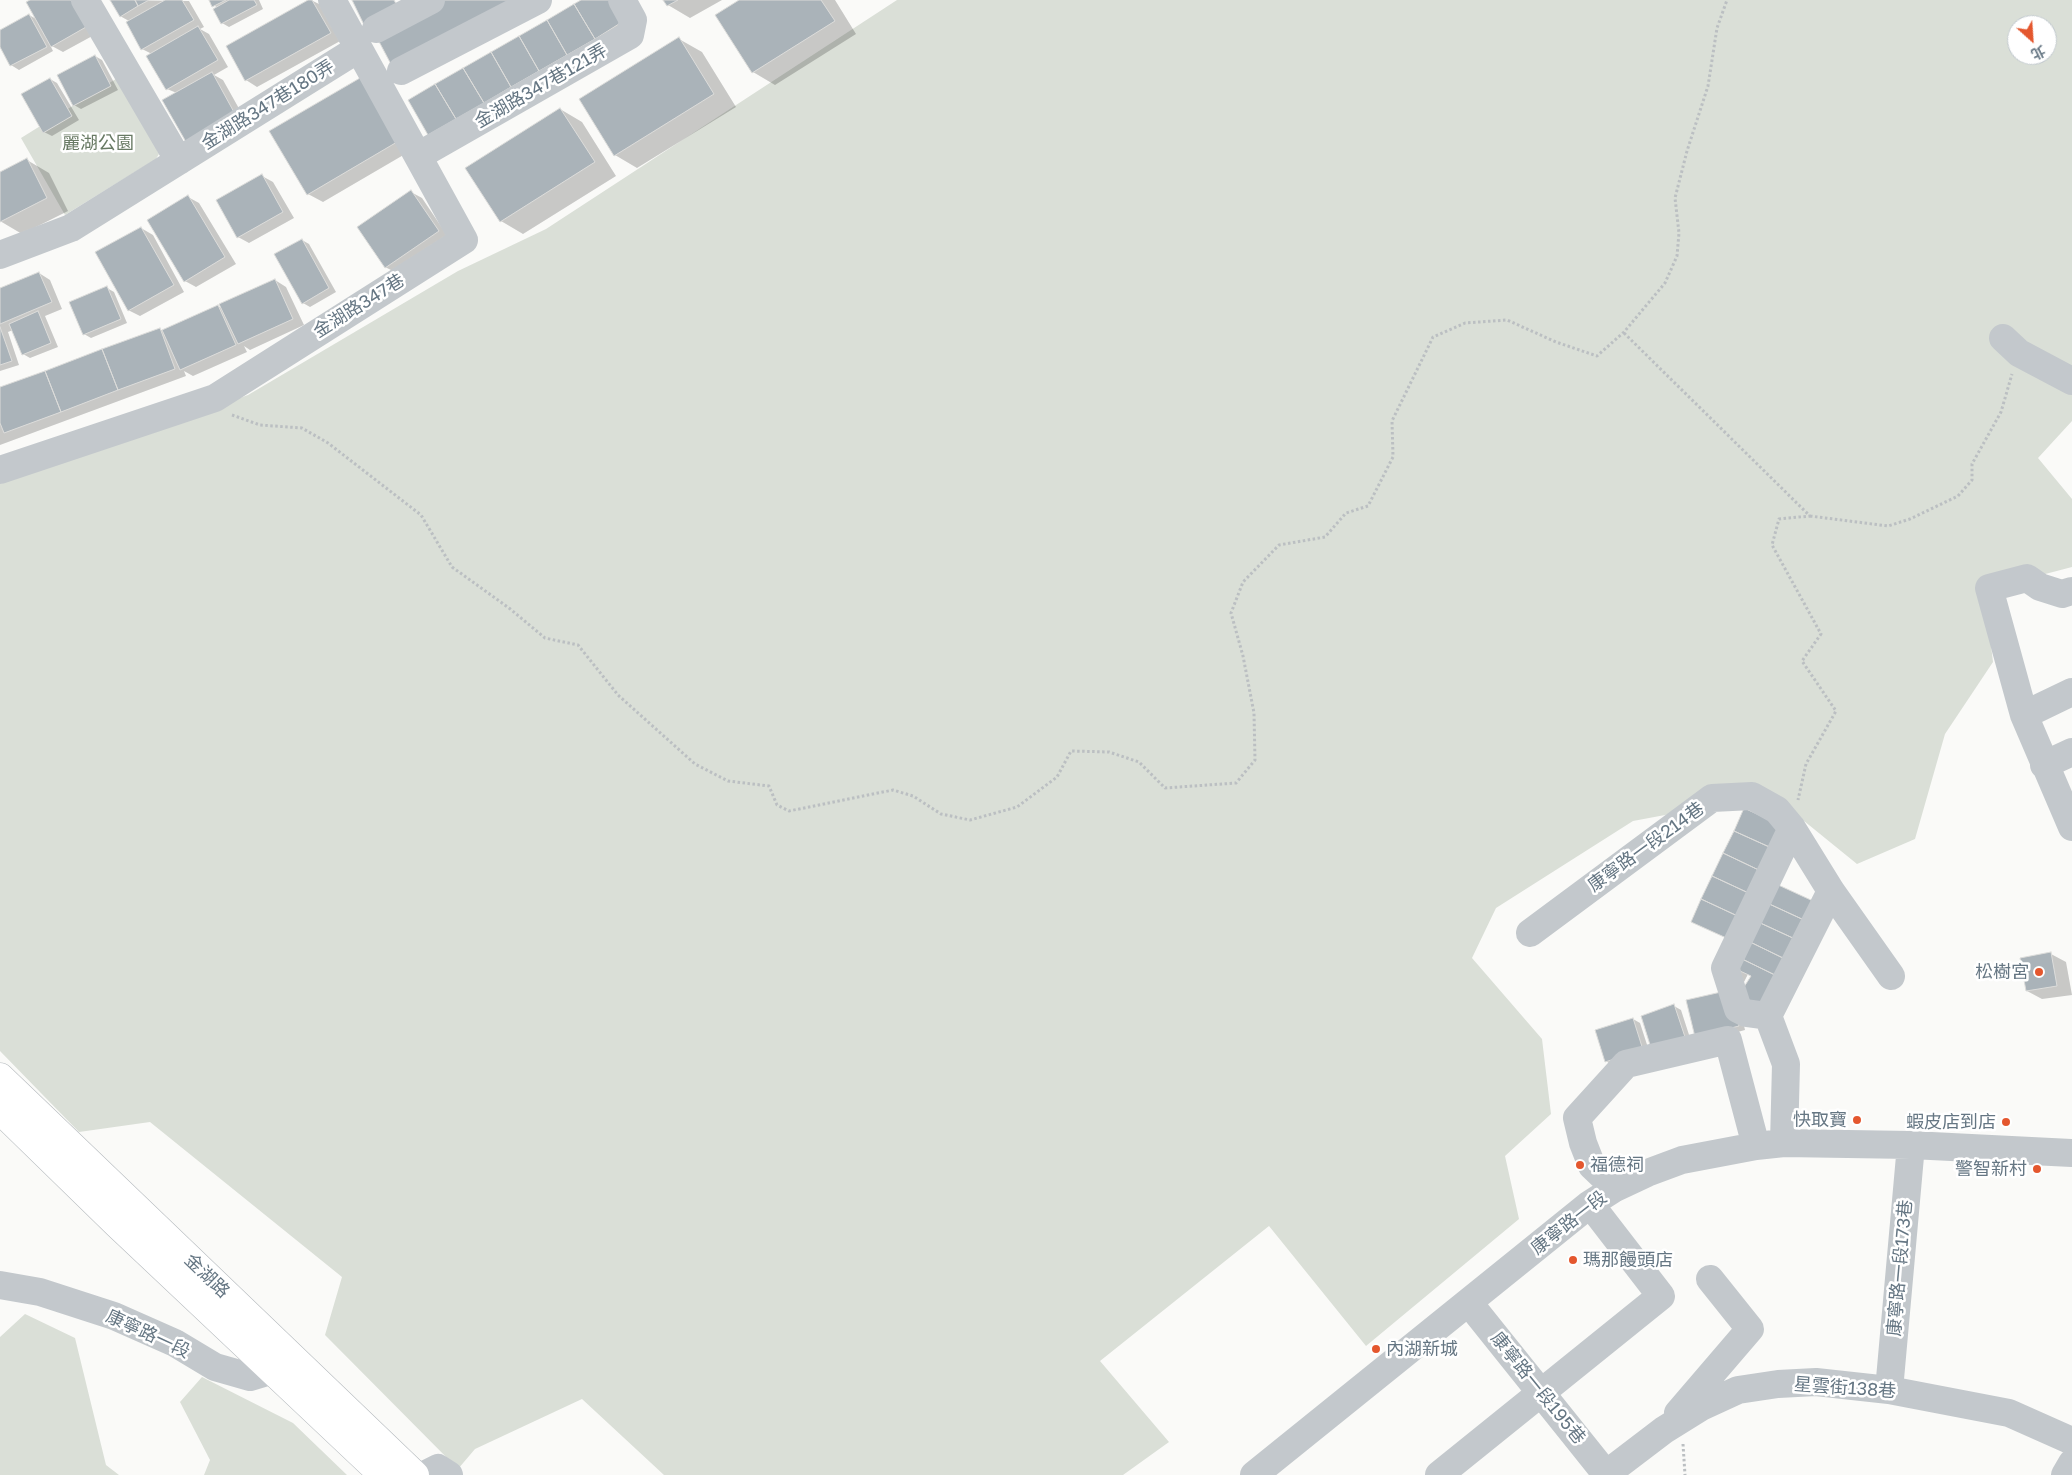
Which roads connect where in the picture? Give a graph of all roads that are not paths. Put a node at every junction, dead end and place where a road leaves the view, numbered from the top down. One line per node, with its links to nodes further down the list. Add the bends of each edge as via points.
1 (85, 0): 10 (street)
2 (332, 0): 7 (street, 金湖路347巷)
3 (431, 0): 6 (street)
4 (538, 0): 8 (street)
5 (622, 0): 9 (street, 金湖路347巷121弄, via 633,20 630,35)
6 (376, 29)
7 (358, 49): 9 (street, 金湖路347巷); 10 (street, 金湖路347巷180弄)
8 (401, 71)
9 (418, 156): 14 (street, 金湖路347巷, via 464,240 215,398)
10 (179, 161): 11 (street, 金湖路347巷180弄, via 71,228)
11 (0, 255)
12 (2011, 346): 13 (street)
13 (2072, 381)
14 (0, 470)
15 (2072, 591): 17 (street, via 2062,594 2040,587 2028,578 1988,588)
16 (2072, 692): 17 (street)
17 (2024, 715): 19 (street)
18 (2072, 752): 19 (street)
19 (2044, 765): 20 (street)
20 (2072, 827)
21 (1792, 828): 22 (street, 康寧路一段214巷); 23 (street, 康寧路一段214巷, via 1777,810 1752,796 1712,798); 25 (street, via 1725,968 1738,1008 1746,1014)
22 (1831, 891): 24 (street, 康寧路一段214巷); 25 (street)
23 (1530, 933)
24 (1890, 976)
25 (1768, 1016): 28 (street, via 1786,1064)
26 (0, 1077): 37 (main road, 金湖路)
27 (0, 1110): 37 (main road, 金湖路, via 117,1224)
28 (1784, 1143): 29 (street, 康寧路一段); 30 (street, 康寧路一段)
29 (1911, 1145): 31 (street, 康寧路一段); 38 (street, 康寧路一段173巷)
30 (1756, 1146): 32 (street, 康寧路一段, via 1682,1160); 32 (street, via 1728,1040 1626,1064 1577,1118 1592,1166)
31 (2072, 1153)
32 (1614, 1188): 33 (street, 康寧路一段)
33 (1590, 1204): 36 (street, 康寧路一段); 39 (street, via 1661,1296)
34 (1710, 1279): 40 (street, via 1750,1329)
35 (0, 1284): 37 (street, 康寧路一段, via 40,1292 114,1316 175,1343 215,1367 250,1377)
36 (1469, 1303): 39 (street, 康寧路一段195巷); 48 (street, 康寧路一段)
37 (280, 1362): 44 (main road, 金湖路); 45 (main road, 金湖路)
38 (1889, 1390): 40 (street, 星雲街138巷, via 1816,1382 1738,1390 1701,1406); 41 (street, 星雲街138巷, via 2009,1413)
39 (1541, 1394): 43 (street, 康寧路一段195巷); 49 (street)
40 (1664, 1430): 43 (street, 星雲街138巷)
41 (2072, 1441)
42 (2072, 1463): 50 (street)
43 (1606, 1474)
44 (384, 1475)
45 (414, 1475)
46 (424, 1475): 47 (street, via 438,1468)
47 (449, 1475)
48 (1254, 1475)
49 (1440, 1475)
50 (2065, 1475)

